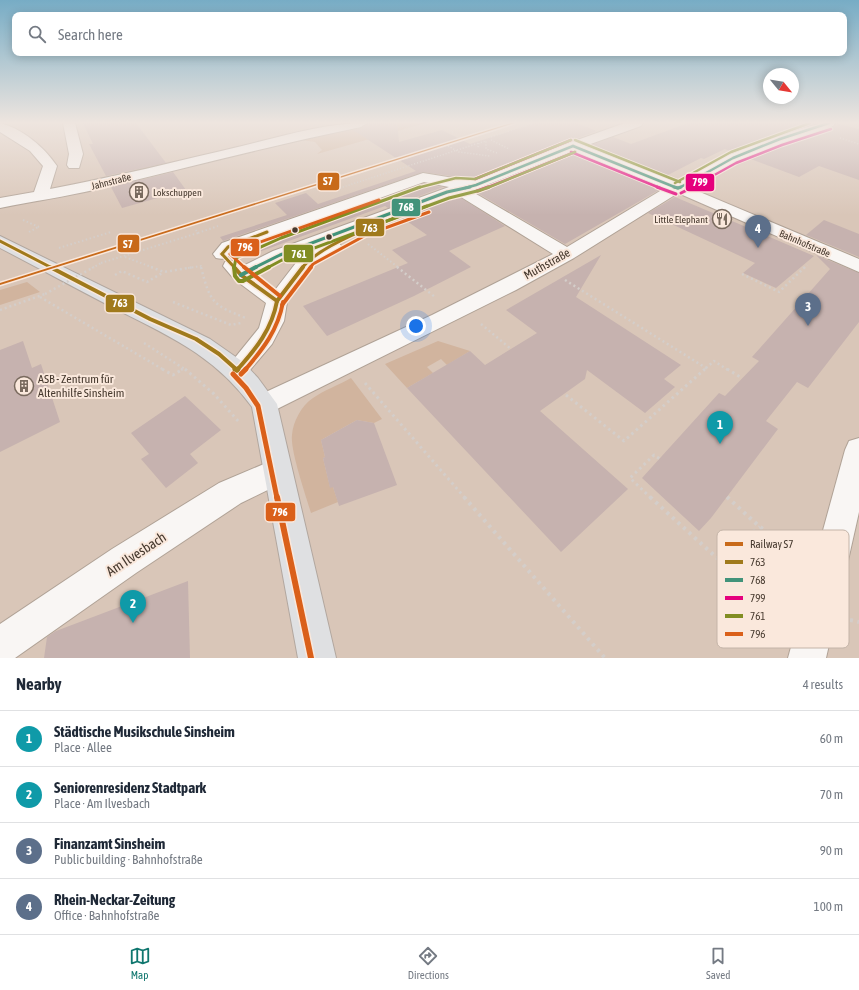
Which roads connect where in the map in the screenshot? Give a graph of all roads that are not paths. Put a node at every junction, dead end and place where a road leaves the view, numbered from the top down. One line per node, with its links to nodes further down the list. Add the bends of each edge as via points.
1 (40, 154): 10 (street, via 50,166)
2 (76, 154): 7 (street)
3 (225, 154): 10 (street, Jahnstraße)
4 (553, 154): 8 (street)
5 (593, 154): 9 (street, Bahnhofstraße)
6 (744, 154): 9 (street, Muthstraße)
7 (74, 165)
8 (452, 188): 13 (street); 15 (street, via 430,190 283,244 240,263); 15 (street, via 396,191 222,254); 16 (street, via 309,259)
9 (678, 188): 13 (street, Muthstraße); 14 (street, Bahnhofstraße)
10 (40, 197): 11 (street, Jahnstraße)
11 (0, 203)
12 (0, 241): 17 (main road, via 104,284 196,339)
13 (566, 254): 18 (street, Muthstraße, via 456,314)
14 (859, 266)
15 (241, 275): 16 (street)
16 (277, 301): 17 (street, via 277,312 272,327)
17 (237, 370): 18 (main road, via 251,384)
18 (264, 404): 20 (main road)
19 (859, 450): 21 (street)
20 (278, 471): 22 (street, Am Ilvesbach, via 230,493 124,561); 24 (main road)
21 (839, 530)
22 (0, 646)
23 (809, 648): 25 (street)
24 (317, 658)
25 (807, 658)

